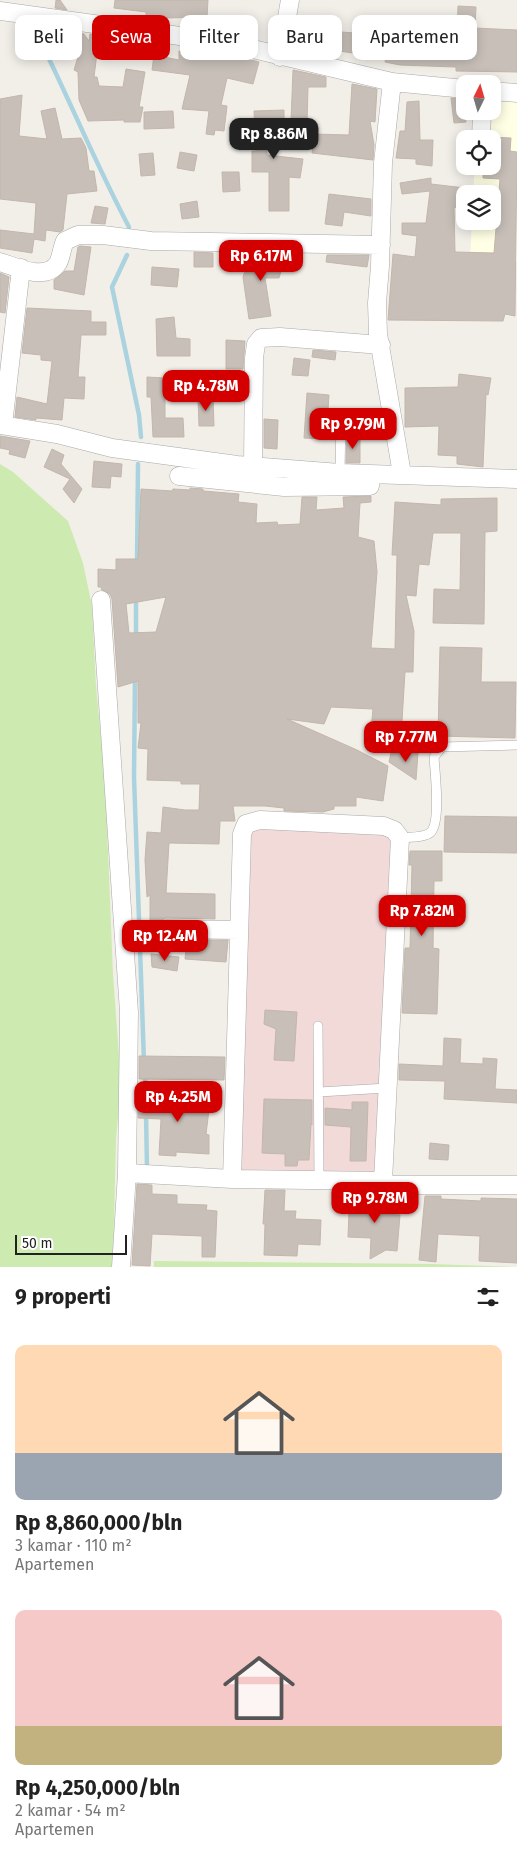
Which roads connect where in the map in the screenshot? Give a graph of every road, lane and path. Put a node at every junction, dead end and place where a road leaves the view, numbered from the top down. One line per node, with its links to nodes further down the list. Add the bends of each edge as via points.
1 (290, 0): 3 (street)
2 (6, 12): 4 (street, via 223,42)
3 (287, 15)
4 (268, 54)
5 (293, 60): 6 (street)
6 (392, 82): 7 (street); 10 (street, via 382,163)
7 (456, 88)
8 (501, 92): 9 (street)
9 (517, 93)
10 (381, 245): 12 (street, via 151,241 78,235 65,240 58,263 46,272); 13 (street, via 377,302)
11 (0, 262): 12 (street)
12 (21, 268): 14 (street)
13 (380, 345): 17 (street, via 261,338 256,344 254,358); 19 (street)
14 (5, 366): 16 (street)
15 (341, 416): 18 (lane)
16 (1, 425): 17 (street, via 57,434 112,448)
17 (253, 467): 18 (street)
18 (340, 473): 20 (street)
19 (402, 474): 20 (street); 22 (street)
20 (372, 475): 21 (street, via 370,486 284,488)
21 (179, 476)
22 (517, 479)
23 (101, 600): 31 (street, via 128,1012)
24 (517, 745): 25 (lane, via 442,747 434,757 436,818 432,831 426,835)
25 (400, 838): 27 (street, via 394,830 384,826 260,820 246,824 242,834); 29 (street)
26 (166, 929): 27 (street)
27 (239, 930): 32 (street)
28 (318, 1026): 30 (lane)
29 (387, 1088): 30 (lane); 34 (street)
30 (319, 1092): 33 (lane)
31 (134, 1173): 32 (street); 36 (street)
32 (232, 1179): 33 (street)
33 (320, 1180): 34 (street)
34 (383, 1181): 35 (street, via 392,1185)
35 (517, 1185)
36 (120, 1267)

